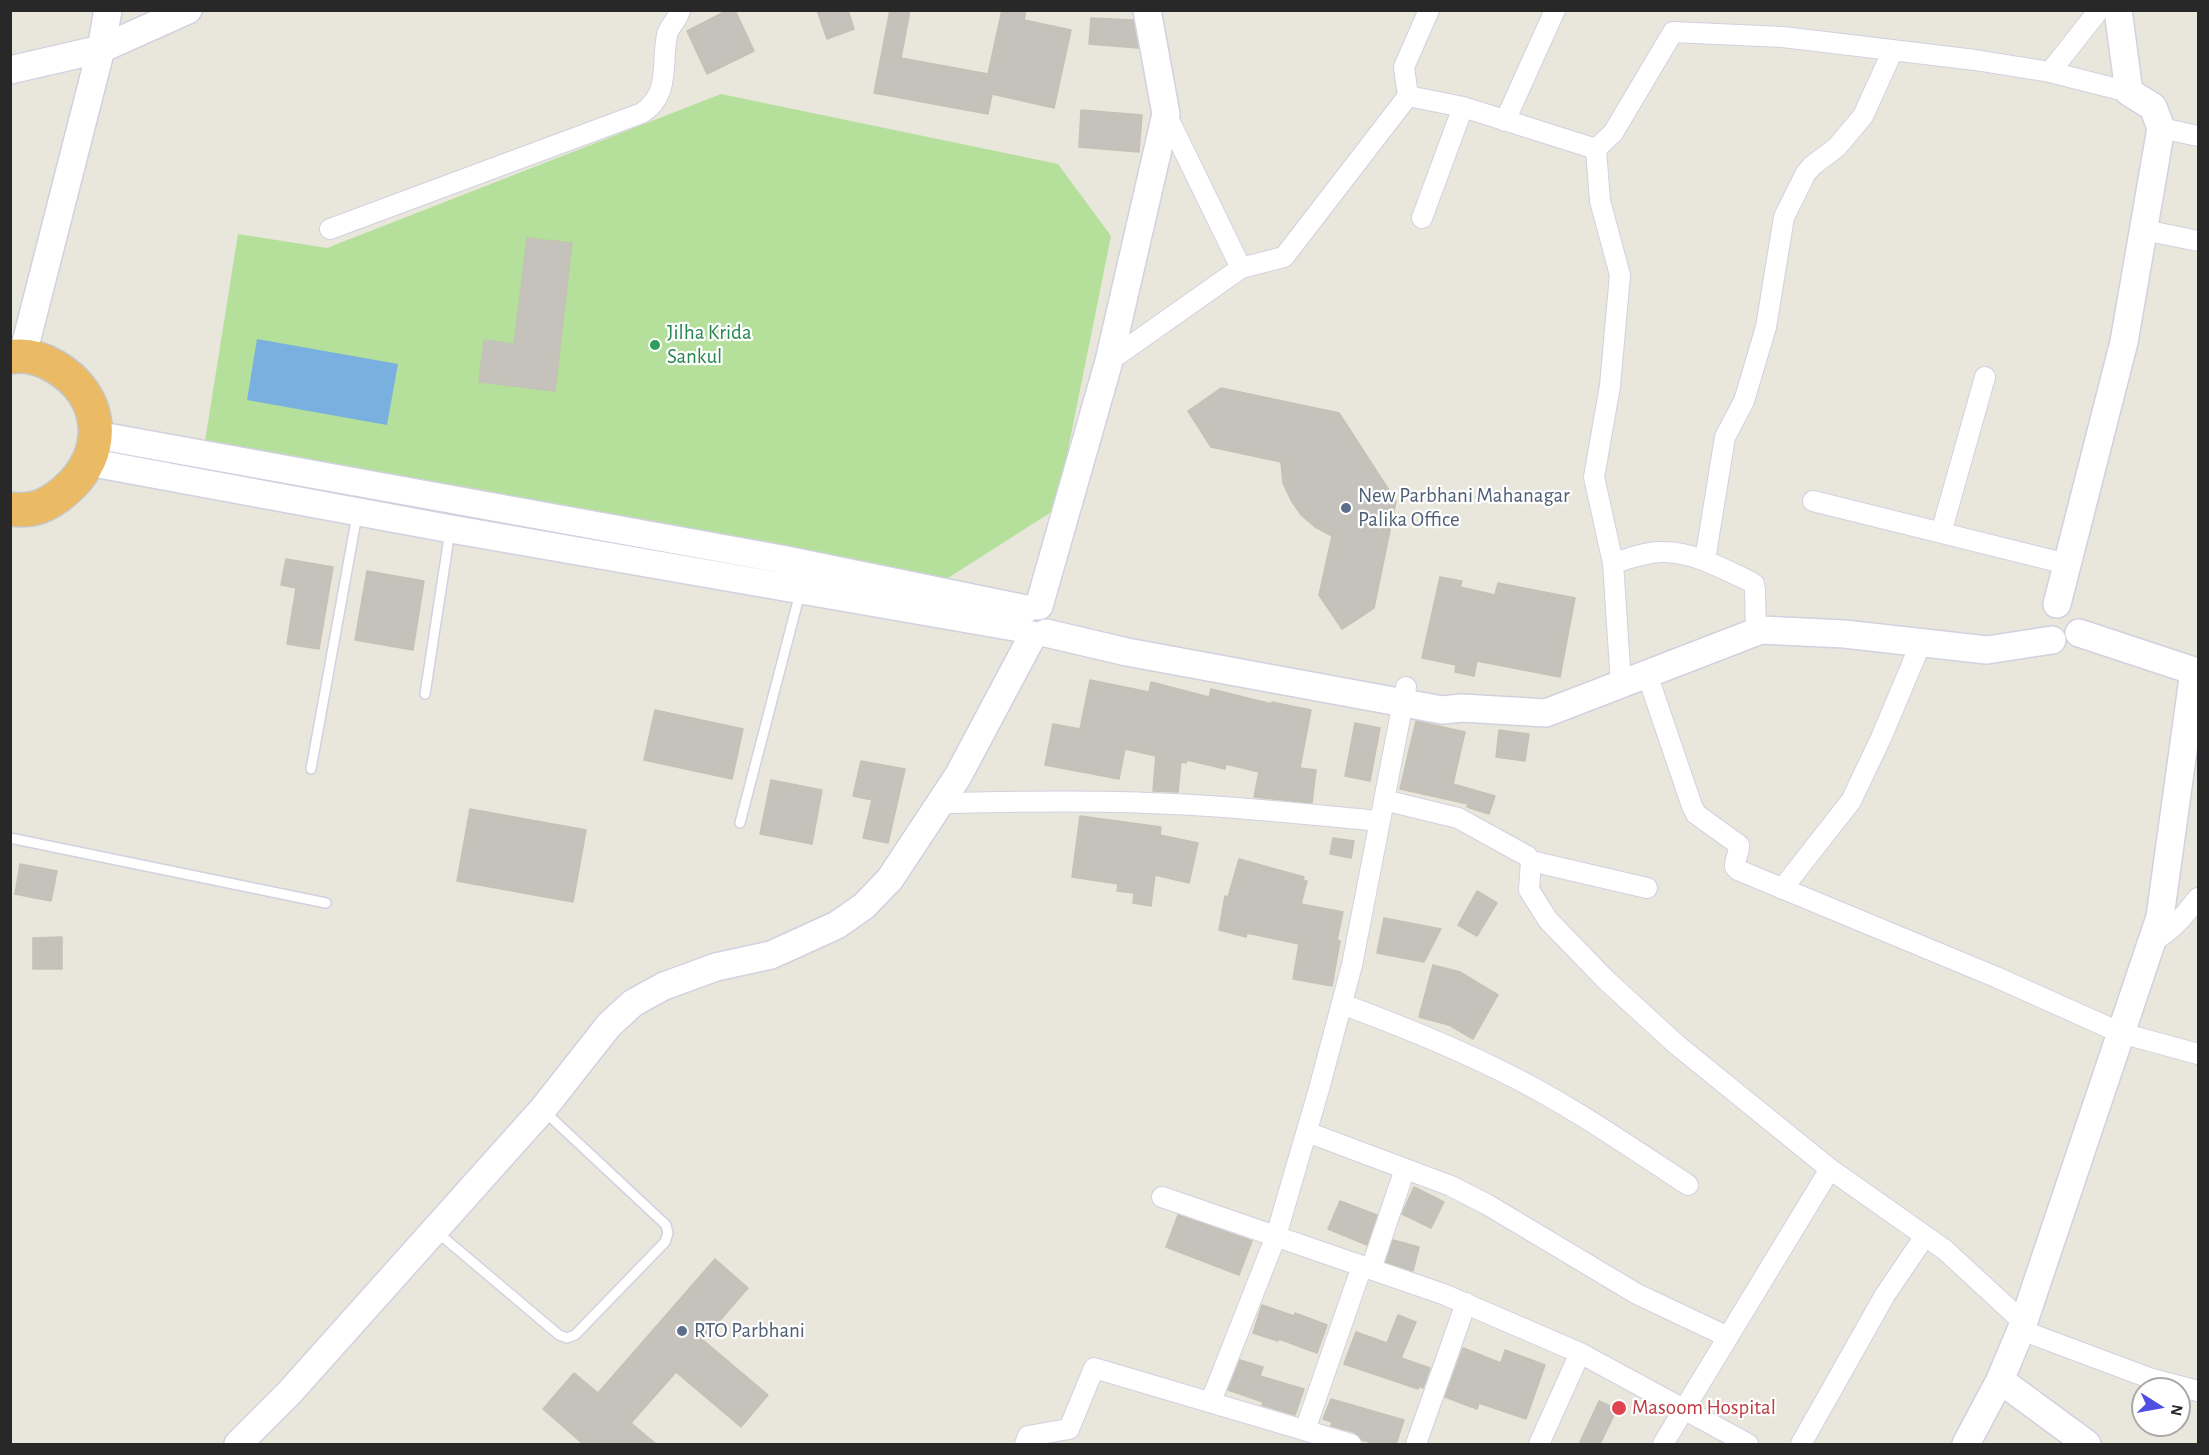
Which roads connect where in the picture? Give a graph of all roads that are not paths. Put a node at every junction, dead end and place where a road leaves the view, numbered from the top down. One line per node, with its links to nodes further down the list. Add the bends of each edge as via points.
1 (108, 10): 9 (street)
2 (188, 10): 9 (street)
3 (680, 10): 22 (street, via 667,36 660,92 650,108)
4 (1147, 10): 16 (street)
5 (1429, 10): 14 (street, via 1404,67)
6 (1555, 10): 17 (street)
7 (2099, 10): 12 (street)
8 (2118, 10): 13 (street)
9 (101, 49): 11 (street); 26 (street)
10 (1893, 51): 12 (street); 20 (street, via 1783,37 1673,32 1613,133); 36 (street, via 1863,116 1837,147 1812,166 1788,206 1766,327 1744,401 1725,437)
11 (10, 70)
12 (2050, 72): 13 (street)
13 (2129, 92): 18 (street, via 2153,107)
14 (1408, 96): 15 (street); 25 (street, via 1284,257)
15 (1463, 106): 17 (street); 21 (street)
16 (1167, 114): 25 (street); 27 (street)
17 (1506, 121): 20 (street)
18 (2161, 128): 19 (street); 23 (street)
19 (2199, 136)
20 (1596, 148): 37 (street, via 1600,201 1620,275 1610,386 1594,477)
21 (1422, 218)
22 (330, 229)
23 (2144, 230): 24 (street); 38 (street, via 2124,342)
24 (2199, 240)
25 (1241, 268): 27 (street)
26 (16, 355): 29 (highway, via 45,360 69,374 84,392 96,420)
27 (1109, 361): 41 (street)
28 (1985, 377): 35 (street)
29 (92, 448): 30 (street); 32 (highway, via 78,480 51,503 27,511); 33 (street)
30 (436, 498): 34 (street); 41 (street, via 781,559)
31 (1813, 501): 35 (street)
32 (10, 509)
33 (357, 512): 34 (street); 51 (lane)
34 (441, 527): 39 (street); 49 (lane)
35 (1941, 533): 38 (street)
36 (1705, 560): 37 (street, via 1663,551); 42 (street, via 1754,585)
37 (1613, 563): 48 (street)
38 (2067, 564): 40 (street)
39 (801, 590): 41 (street); 55 (lane)
40 (2057, 604): 43 (street, via 2064,603 2077,611); 44 (street, via 2042,620 2046,635)
41 (1036, 622): 50 (street); 53 (street, via 958,776)
42 (1756, 632): 45 (street, via 1844,634); 47 (street)
43 (2079, 633): 44 (street, via 2067,642); 46 (street)
44 (2052, 640): 45 (street, via 1987,650)
45 (1921, 643): 59 (street, via 1851,801)
46 (2197, 669): 62 (street, via 2160,916)
47 (1647, 674): 48 (street); 59 (street, via 1696,814 1739,845 1734,862 1738,870)
48 (1621, 684): 50 (street, via 1546,713 1462,708 1437,694)
49 (425, 694)
50 (1404, 695): 52 (street)
51 (311, 769)
52 (1384, 800): 54 (street); 57 (street, via 1458,818)
53 (940, 803): 54 (street, via 1147,803); 66 (street, via 890,879 864,906 837,925 771,955 716,967 664,986 633,1003 609,1025)
54 (1380, 821): 63 (street)
55 (740, 824)
56 (10, 838): 61 (lane)
57 (1531, 861): 58 (street); 69 (street, via 1529,890 1548,920 1606,980 1677,1045)
58 (1647, 888)
59 (1782, 889): 64 (street)
60 (2199, 898): 62 (street, via 2167,934)
61 (326, 903)
62 (2151, 942): 64 (street)
63 (1342, 1004): 67 (street); 70 (street, via 1432,1038 1503,1071 1581,1114)
64 (2121, 1033): 65 (street); 77 (street)
65 (2199, 1054)
66 (543, 1109): 72 (street); 72 (lane, via 666,1225 665,1242 576,1335 567,1338)
67 (1307, 1132): 68 (street); 73 (street)
68 (1405, 1169): 75 (street); 78 (street, via 1488,1204 1637,1294)
69 (1830, 1169): 74 (street); 78 (street)
70 (1688, 1185)
71 (1162, 1197): 73 (street)
72 (435, 1230): 85 (street, via 290,1392)
73 (1276, 1236): 75 (street); 82 (street)
74 (1925, 1236): 77 (street, via 1945,1250); 92 (street, via 1885,1295)
75 (1367, 1267): 76 (street); 84 (street)
76 (1466, 1303): 79 (street); 88 (street)
77 (2022, 1326): 80 (street); 81 (street, via 2152,1379)
78 (1728, 1337): 83 (street)
79 (1580, 1353): 83 (street); 89 (street)
80 (2000, 1380): 93 (street); 94 (street)
81 (2199, 1391)
82 (1211, 1401): 84 (street); 86 (street, via 1094,1368 1069,1429 1028,1436)
83 (1683, 1410): 90 (street); 91 (street)
84 (1305, 1430): 87 (street)
85 (238, 1444)
86 (1025, 1444)
87 (1351, 1444)
88 (1416, 1444)
89 (1539, 1444)
90 (1663, 1444)
91 (1748, 1444)
92 (1801, 1444)
93 (1966, 1444)
94 (2087, 1444)

